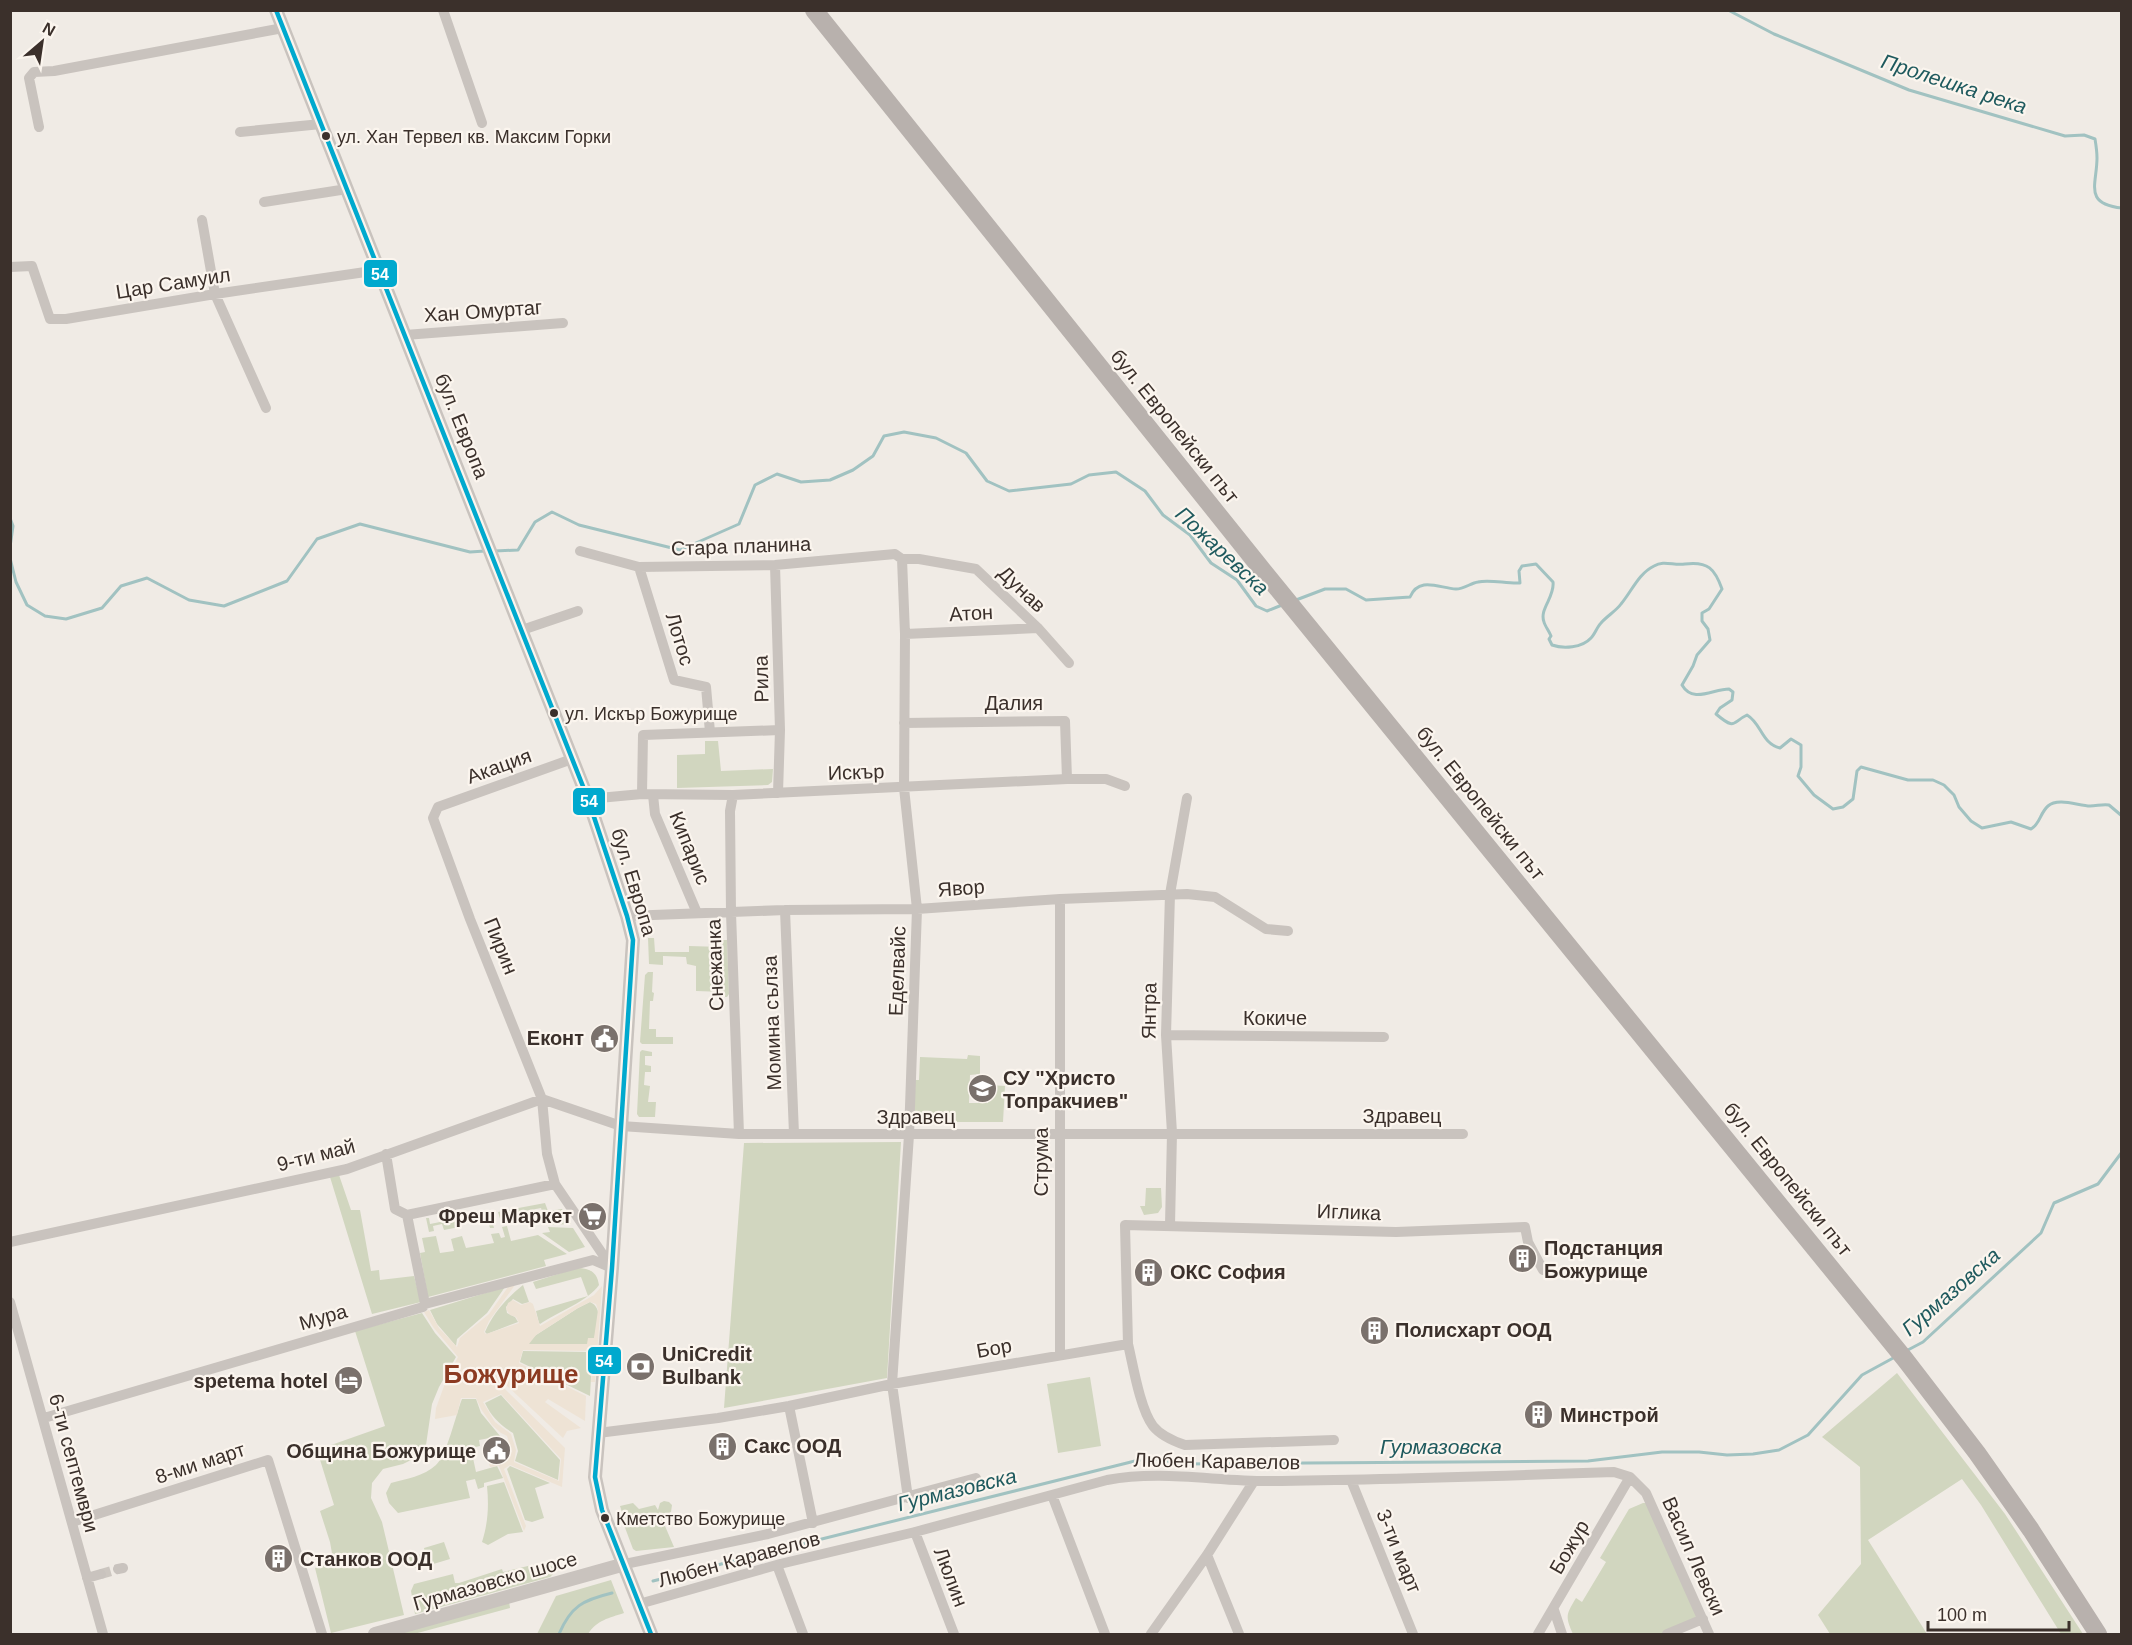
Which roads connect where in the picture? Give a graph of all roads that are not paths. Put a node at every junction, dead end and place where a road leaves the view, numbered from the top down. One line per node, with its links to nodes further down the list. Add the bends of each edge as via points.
1 (276, 10): 4 (street, бул. Европа)
2 (443, 10): 5 (street)
3 (814, 10): 105 (main road, бул. Европейски път, via 1310,629 1901,1354 2031,1530)
4 (283, 28): 6 (street, бул. Европа); 7 (street, via 54,72 34,72 29,78)
5 (482, 123)
6 (321, 124): 8 (street); 9 (street, бул. Европа)
7 (39, 127)
8 (240, 132)
9 (347, 189): 10 (street); 13 (street, бул. Европа)
10 (264, 202)
11 (202, 220): 14 (street)
12 (10, 267): 14 (street, Цар Самуил, via 32,266 50,319)
13 (379, 270): 14 (street, Цар Самуил); 16 (street, бул. Европа)
14 (215, 294): 17 (street)
15 (563, 323): 16 (street, Хан Омуртаг)
16 (405, 335): 24 (street, бул. Европа)
17 (266, 408)
18 (580, 551): 21 (street, Стара планина)
19 (902, 559): 20 (street, Стара планина, via 895,554); 23 (street, Дунав, via 976,569); 25 (street, Еделвайс)
20 (775, 565): 21 (street, Стара планина); 28 (street, Рила)
21 (639, 567): 29 (street, Лотос, via 674,680 706,687)
22 (578, 611): 24 (street)
23 (1038, 628): 25 (street, Атон); 26 (street, Дунав)
24 (522, 630): 30 (street, бул. Европа)
25 (905, 634): 27 (street, Еделвайс)
26 (1069, 663)
27 (904, 723): 31 (street, Далия, via 1065,721); 33 (street, Еделвайс)
28 (780, 730): 29 (street); 34 (street, Рила)
29 (710, 732): 35 (street, Кипарис, via 643,735)
30 (572, 759): 38 (street, бул. Европа); 39 (street, Акация)
31 (1067, 779): 32 (street, Искър, via 1106,779); 33 (street, Искър)
32 (1125, 786)
33 (904, 788): 34 (street, Искър); 42 (street, Еделвайс)
34 (778, 793): 36 (street, Искър)
35 (648, 795): 36 (street, Искър); 38 (street, Искър); 44 (street, Кипарис)
36 (733, 795): 45 (street, Снежанка)
37 (1187, 798): 40 (street, Янтра)
38 (588, 800): 46 (street, бул. Европа)
39 (438, 807): 50 (street, Пирин, via 433,818)
40 (1170, 894): 41 (street, Явор); 47 (street, Явор, via 1215,897 1266,929); 48 (street, Янтра)
41 (1060, 899): 42 (street, Явор); 57 (street, Струма)
42 (917, 909): 43 (street, Явор); 56 (street, Еделвайс)
43 (785, 910): 45 (street, Явор); 54 (street, Момина сълза)
44 (697, 913): 45 (street, Явор); 46 (street, Явор)
45 (731, 913): 53 (street, Снежанка)
46 (627, 916): 51 (street, бул. Европа, via 634,952)
47 (1288, 931)
48 (1166, 1035): 49 (street, Кокиче); 52 (street, Янтра)
49 (1384, 1037)
50 (542, 1099): 51 (street); 58 (street, 9-ти май); 59 (street, Пирин, via 547,1154)
51 (621, 1126): 53 (street, Здравец); 63 (street, бул. Европа)
52 (1172, 1133): 55 (street, Здравец); 57 (street, Здравец); 61 (street, Янтра)
53 (739, 1134): 54 (street, Здравец)
54 (794, 1134): 56 (street, Здравец)
55 (1463, 1134)
56 (909, 1135): 57 (street, Здравец); 69 (street, Еделвайс)
57 (1059, 1135): 68 (street, Струма)
58 (386, 1154): 60 (street, via 395,1209); 62 (street, 9-ти май, via 347,1168)
59 (555, 1184): 60 (street); 63 (street, Пирин)
60 (407, 1215): 66 (street)
61 (1170, 1225): 64 (street, Иглика, via 1396,1232 1525,1227 1528,1242); 67 (street, Иглика, via 1125,1225)
62 (10, 1242)
63 (612, 1268): 66 (street, Мура, via 593,1260); 72 (street, бул. Европа)
64 (1543, 1270)
65 (10, 1302): 71 (street, 6-ти септември)
66 (425, 1304): 71 (street, Мура)
67 (1128, 1344): 68 (street, Бор); 73 (street, via 1143,1403 1153,1425 1168,1439 1185,1445)
68 (1060, 1354): 69 (street, Бор)
69 (892, 1384): 70 (street, Бор); 79 (street, Еделвайс)
70 (789, 1406): 72 (street, Бор); 81 (street)
71 (44, 1418): 80 (street, 6-ти септември)
72 (598, 1432): 84 (street, бул. Европа, via 598,1497)
73 (1334, 1440)
74 (1630, 1477): 76 (street, Любен Каравелов, via 1614,1472); 89 (street, Божур); 90 (street, Васил Левски, via 1646,1493)
75 (976, 1478): 79 (street)
76 (1351, 1480): 77 (street, Любен Каравелов); 100 (street, 3-ти март)
77 (1254, 1481): 78 (street, Любен Каравелов, via 1132,1476); 83 (street)
78 (1052, 1495): 82 (street, Любен Каравелов); 97 (street)
79 (908, 1498): 81 (street)
80 (72, 1522): 87 (street, 6-ти септември); 92 (street, 8-ми март, via 268,1460)
81 (813, 1523): 84 (street)
82 (915, 1532): 85 (street, Любен Каравелов); 96 (street, Люлин)
83 (1207, 1555): 98 (street); 99 (street)
84 (625, 1564): 88 (street, бул. Европа); 93 (street, Гурмазовско шосе)
85 (777, 1565): 88 (street, Любен Каравелов); 95 (street)
86 (101, 1574): 87 (street)
87 (87, 1578): 91 (street, 6-ти септември)
88 (639, 1604): 94 (street, бул. Европа)
89 (1554, 1610): 101 (street, Божур); 102 (street)
90 (1703, 1619): 103 (street); 104 (street, Васил Левски)
91 (103, 1635)
92 (322, 1635)
93 (375, 1635)
94 (651, 1635)
95 (803, 1635)
96 (954, 1635)
97 (1105, 1635)
98 (1151, 1635)
99 (1239, 1635)
100 (1413, 1635)
101 (1538, 1635)
102 (1562, 1635)
103 (1667, 1635)
104 (1709, 1635)
105 (2098, 1635)

